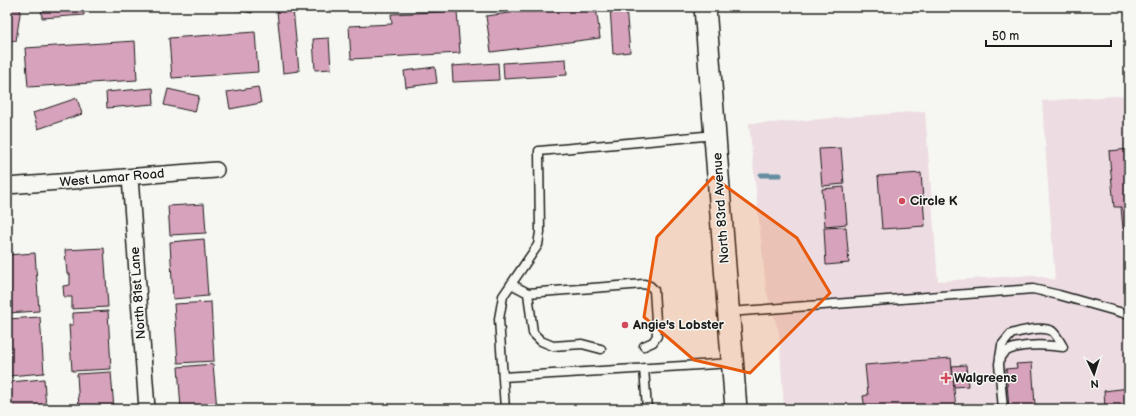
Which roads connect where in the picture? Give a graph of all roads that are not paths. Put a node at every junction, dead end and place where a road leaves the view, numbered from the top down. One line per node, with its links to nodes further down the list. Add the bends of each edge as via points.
1 (706, 7): 2 (main road, North 83rd Avenue)
2 (715, 134): 6 (lane, via 539,151 538,245); 8 (main road, North 83rd Avenue)
3 (216, 170): 4 (street, West Lamar Road)
4 (130, 177): 5 (street, West Lamar Road); 16 (street, North 81st Lane)
5 (7, 186)
6 (510, 284): 7 (lane); 15 (lane, via 503,296 499,319)
7 (528, 293): 10 (lane, via 644,284 650,286 654,290 657,336 653,342); 11 (lane, via 533,333 541,341 553,346 582,344)
8 (729, 312): 9 (lane, via 1033,289); 13 (main road, North 83rd Avenue)
9 (1129, 313)
10 (644, 346)
11 (601, 349)
12 (1000, 357): 12 (lane, via 1002,353 1020,347 1063,347 1051,331 1022,331 1011,334 1002,345); 20 (lane)
13 (733, 362): 14 (lane); 19 (main road, North 83rd Avenue)
14 (644, 368): 15 (lane); 18 (lane)
15 (503, 377): 17 (lane)
16 (147, 409)
17 (505, 409)
18 (647, 409)
19 (736, 409)
20 (1003, 409)

